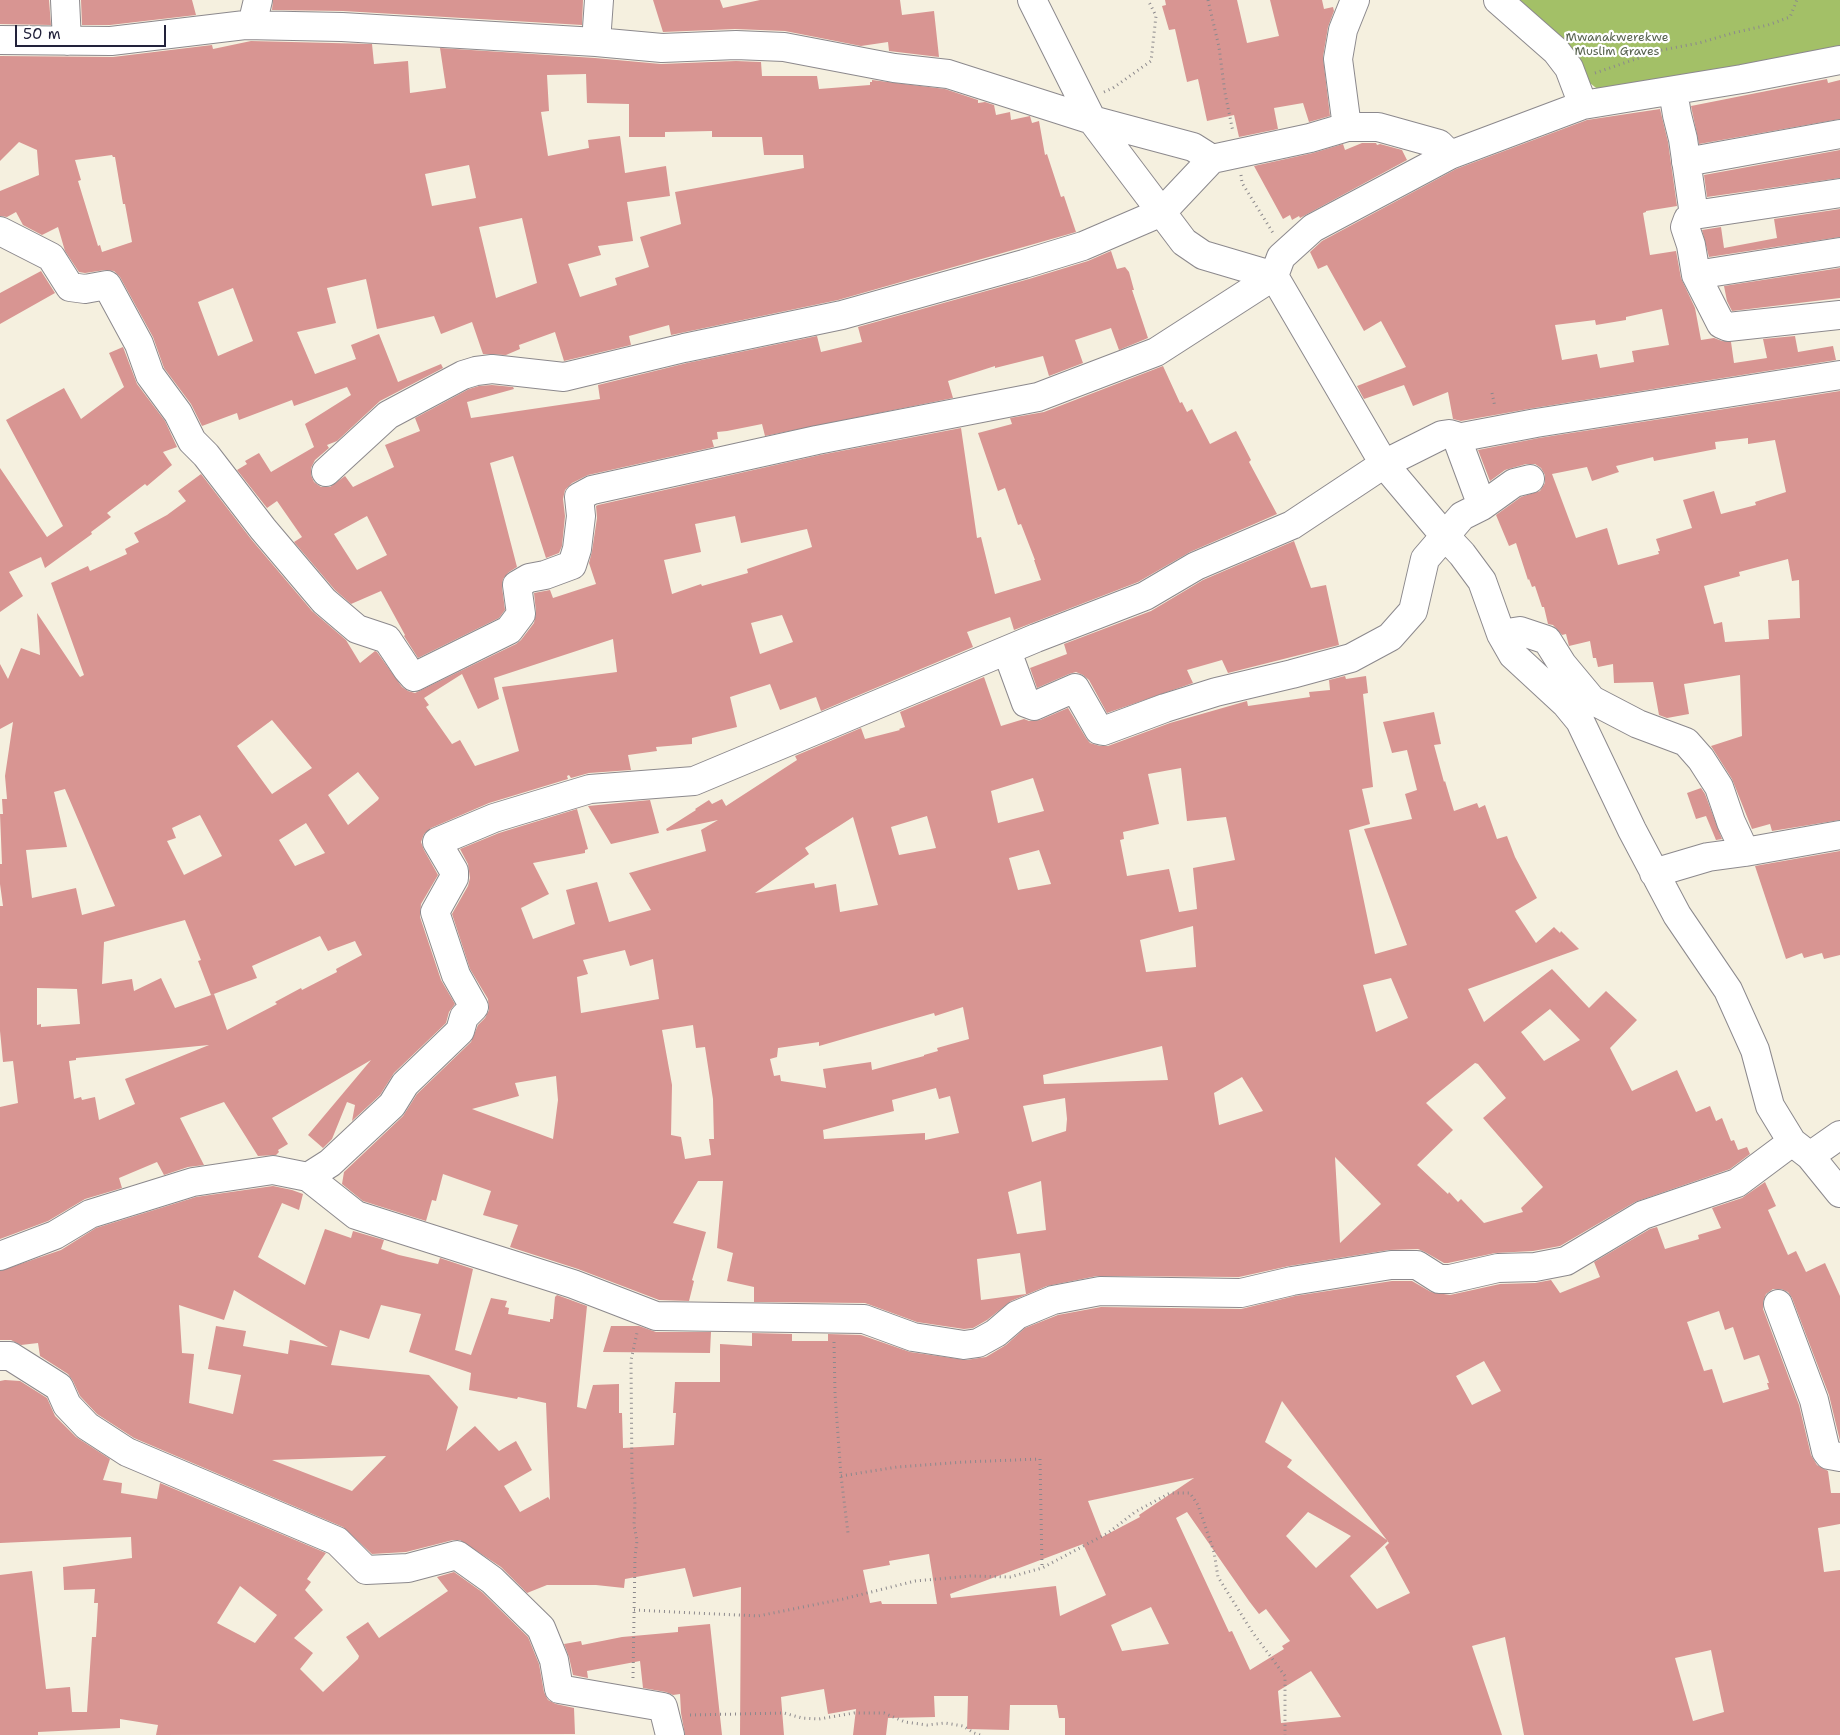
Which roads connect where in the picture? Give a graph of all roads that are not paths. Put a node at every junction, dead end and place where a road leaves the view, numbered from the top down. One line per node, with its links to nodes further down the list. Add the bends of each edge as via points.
1 (65, 0): 8 (street)
2 (599, 0): 9 (street)
3 (1032, 0): 13 (street)
4 (1355, 0): 14 (street, via 1343,30 1338,60)
5 (1498, 0): 12 (street, via 1556,51 1569,68)
6 (255, 13): 8 (street, via 111,41); 9 (street, via 342,27)
7 (0, 40): 8 (street)
8 (67, 41)
9 (596, 42): 13 (street, via 662,48 784,47 894,68 948,74)
10 (1840, 60): 11 (street)
11 (1673, 91): 12 (street); 18 (street)
12 (1580, 96): 16 (street)
13 (1087, 110): 17 (street, via 1193,147); 20 (street)
14 (1347, 127): 16 (street, via 1378,128 1439,144); 17 (street)
15 (1840, 134): 18 (street)
16 (1450, 155): 24 (street, via 1313,228 1282,257)
17 (1212, 159): 20 (street)
18 (1686, 162): 21 (street)
19 (1840, 193): 21 (street)
20 (1162, 212): 24 (street, via 1184,242 1203,255); 30 (street, via 1083,246 842,315 564,377 476,370 388,415)
21 (1694, 215): 25 (street, via 1685,227)
22 (0, 230): 24 (street, via 51,257 70,287 107,286 140,344 150,375 178,413 192,441 324,601 357,629 387,639 414,677 509,630 521,614 516,585 572,565 577,549 579,497 592,490 817,440 1038,397 1156,352)
23 (1840, 252): 25 (street)
24 (1274, 276): 29 (street)
25 (1696, 276): 26 (street, via 1717,318 1728,327)
26 (1840, 315)
27 (1840, 376): 28 (street)
28 (1457, 438): 29 (street, via 1442,435); 32 (street)
29 (1384, 464): 33 (street); 35 (street, via 1292,524 1196,566 1145,596)
30 (326, 472)
31 (1530, 479): 32 (street, via 1514,483)
32 (1482, 506): 33 (street, via 1462,516)
33 (1444, 536): 34 (street, via 1482,580); 35 (street, via 1425,559 1413,611 1390,637 1351,658 1216,692 1109,730 1099,730 1075,688 1034,706 1026,703)
34 (1501, 634): 37 (street, via 1520,631 1547,640 1592,700 1638,724 1686,742 1719,786); 38 (street, via 1513,655 1580,721)
35 (1007, 650): 41 (street, via 694,781 590,789 494,818 437,842 454,871 454,878 435,912 456,975 474,1007 464,1017 460,1031 405,1084 392,1105 330,1163)
36 (1840, 835): 37 (street)
37 (1745, 852): 38 (street, via 1708,857)
38 (1654, 873): 40 (street, via 1677,915 1728,990 1755,1050 1770,1106)
39 (1840, 1135): 40 (street)
40 (1801, 1149): 41 (street, via 1737,1183 1643,1215 1566,1261 1498,1268 1450,1279 1439,1279 1417,1266 1391,1264 1241,1293 1100,1291 1053,1300 1017,1315 978,1343 964,1345 912,1337 864,1319 656,1316 573,1284 356,1215); 42 (street)
41 (308, 1177): 43 (street, via 273,1170 192,1182 90,1214 55,1235)
42 (1840, 1193)
43 (0, 1256)
44 (1778, 1304): 46 (street, via 1814,1400 1826,1451)
45 (0, 1356): 47 (street, via 10,1356 59,1387 66,1406 87,1426 127,1452 337,1541 366,1570 408,1568 458,1555 492,1580 541,1628 554,1660 559,1689 664,1707)
46 (1840, 1457)
47 (670, 1735)

